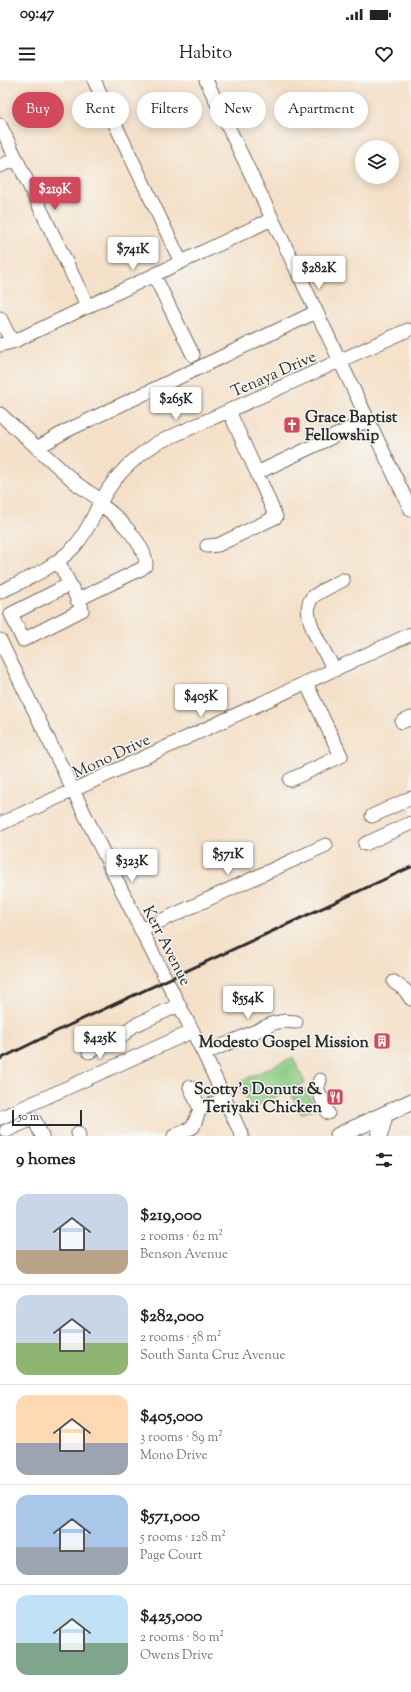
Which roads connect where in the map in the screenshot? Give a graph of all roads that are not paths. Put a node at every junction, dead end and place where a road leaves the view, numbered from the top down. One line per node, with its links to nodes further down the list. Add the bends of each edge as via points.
1 (94, 80): 7 (street)
2 (206, 80): 6 (street)
3 (0, 125): 4 (street)
4 (16, 159): 5 (street); 9 (street)
5 (0, 166)
6 (272, 219): 7 (street); 10 (street)
7 (181, 262): 8 (street)
8 (154, 275): 9 (street); 14 (street)
9 (88, 307): 13 (street)
10 (316, 312): 15 (street); 19 (street, via 72,428)
11 (0, 318): 13 (street)
12 (408, 330): 15 (street, Tenaya Drive)
13 (6, 344)
14 (193, 355)
15 (340, 361): 16 (street, Tenaya Drive); 18 (street)
16 (229, 411): 20 (street); 21 (street, Tenaya Drive, via 157,443 143,452 120,473)
17 (0, 414): 19 (street)
18 (368, 420): 20 (street); 22 (street)
19 (37, 448): 21 (street)
20 (257, 473): 23 (street, via 276,518 218,545)
21 (101, 502): 24 (street, Tenaya Drive, via 87,530 76,545); 28 (street, via 131,534 144,556 146,565)
22 (411, 510)
23 (206, 546)
24 (58, 561): 26 (street); 27 (street, Tenaya Drive)
25 (343, 580): 31 (street, via 311,598 307,609 315,632)
26 (70, 584): 28 (street); 28 (street, via 11,614 23,640 82,610)
27 (0, 592)
28 (77, 600)
29 (411, 634): 31 (street, Mono Drive)
30 (0, 640): 34 (street, Kerr Avenue)
31 (335, 670): 32 (street, Mono Drive)
32 (306, 683): 33 (street, via 341,756); 34 (street, Mono Drive)
33 (290, 780)
34 (74, 791): 38 (street, Mono Drive); 41 (street, Kerr Avenue)
35 (411, 798): 36 (street)
36 (372, 816)
37 (411, 823): 39 (street)
38 (0, 824)
39 (364, 844)
40 (326, 845): 41 (street)
41 (141, 930): 44 (street, Kerr Avenue)
42 (394, 982): 43 (street, via 405,990)
43 (411, 999)
44 (179, 1005): 46 (street, Kerr Avenue); 47 (street, via 133,1026 122,1036)
45 (296, 1022): 48 (street, via 274,1022)
46 (193, 1031): 48 (street, Kerr Avenue); 56 (street)
47 (89, 1052)
48 (204, 1054): 51 (street, Kerr Avenue)
49 (320, 1080): 54 (street, via 317,1088)
50 (190, 1087): 53 (street)
51 (225, 1099): 53 (street); 60 (street, Kerr Avenue)
52 (411, 1102): 55 (main road)
53 (200, 1109): 59 (street, via 193,1127)
54 (328, 1113)
55 (385, 1114): 61 (main road); 62 (main road)
56 (0, 1118)
57 (5, 1132): 58 (street, via 32,1119)
58 (42, 1136)
59 (174, 1136)
60 (242, 1136)
61 (338, 1136)
62 (378, 1136)

